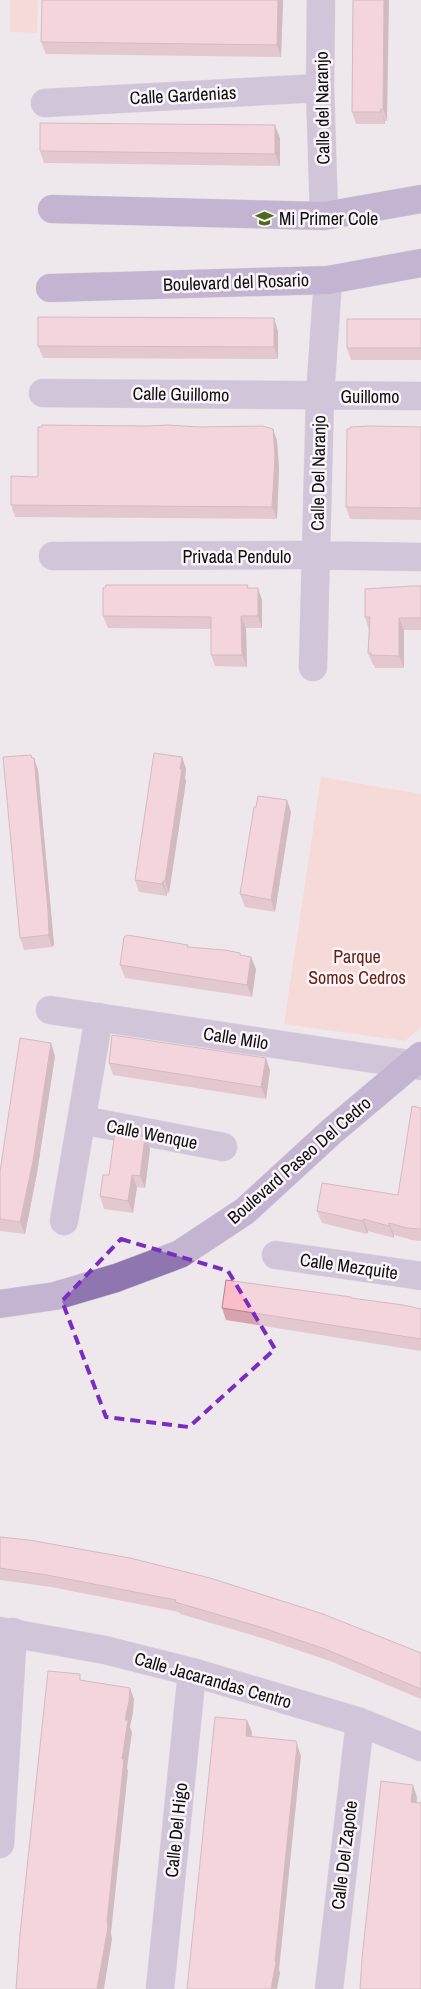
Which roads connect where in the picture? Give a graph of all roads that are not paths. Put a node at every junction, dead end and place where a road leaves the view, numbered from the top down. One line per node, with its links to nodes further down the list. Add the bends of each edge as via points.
1 (321, 0): 2 (street, Calle del Naranjo)
2 (320, 88): 3 (street, Calle Gardenias); 6 (street, Calle del Naranjo)
3 (45, 103)
4 (421, 199): 6 (street)
5 (52, 209): 6 (street)
6 (324, 216)
7 (421, 263): 8 (street, Boulevard del Rosario)
8 (328, 280): 9 (street, Boulevard del Rosario); 11 (street, Calle Del Naranjo)
9 (50, 288)
10 (43, 393): 11 (street, Calle Guillomo)
11 (320, 396): 12 (street, Guillomo); 13 (street, Calle Del Naranjo)
12 (421, 396)
13 (316, 555): 14 (street, Privada Pendulo); 15 (street, Privada Pendulo); 16 (street, Calle Del Naranjo)
14 (52, 556)
15 (421, 557)
16 (313, 667)
17 (50, 1010): 18 (street, Calle Milo)
18 (99, 1017): 19 (street, Calle Milo); 20 (street, Calle Wenque)
19 (418, 1062): 25 (street, Boulevard Paseo Del Cedro, via 330,1132 245,1211 180,1254 55,1296)
20 (82, 1120): 21 (street, Calle Wenque); 22 (street, Calle Wenque)
21 (222, 1147)
22 (64, 1221)
23 (276, 1255): 24 (street, Calle Mezquite)
24 (421, 1276)
25 (0, 1304)
26 (6, 1632): 27 (street, Calle Jacarandas Centro, via 105,1650); 30 (street)
27 (192, 1672): 28 (street, Calle Jacarandas Centro); 31 (street, Calle Del Higo)
28 (360, 1722): 29 (street, Calle Jacarandas Centro); 32 (street, Calle Del Zapote)
29 (421, 1747)
30 (0, 1844)
31 (160, 1989)
32 (329, 1989)

